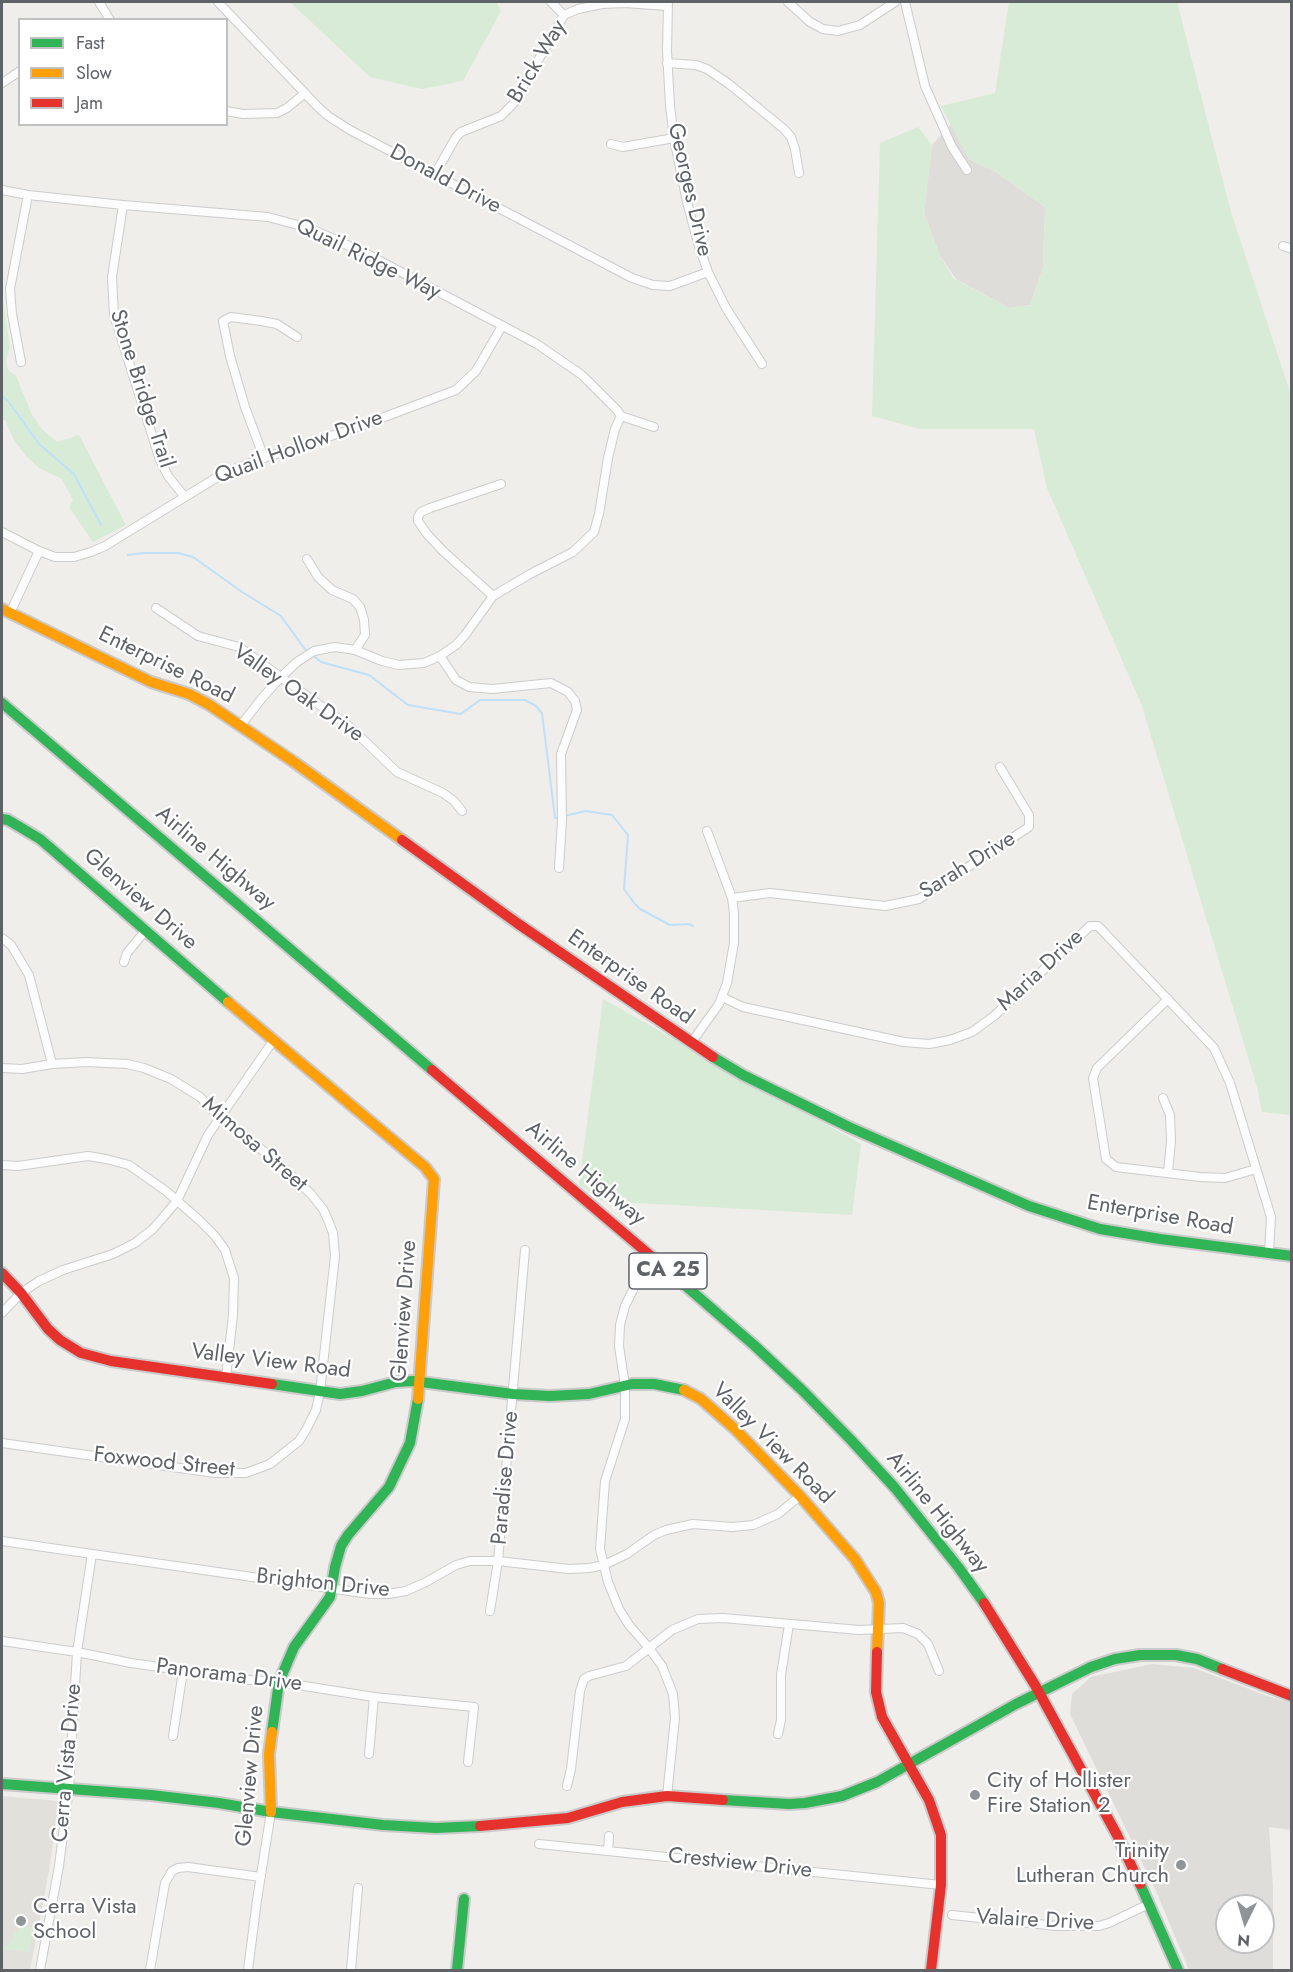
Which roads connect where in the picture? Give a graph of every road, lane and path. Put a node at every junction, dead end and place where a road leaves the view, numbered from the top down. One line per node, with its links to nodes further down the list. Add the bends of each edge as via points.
1 (99, 2): 9 (street)
2 (218, 2): 13 (street, Donald Drive)
3 (551, 2): 8 (street)
4 (788, 2): 5 (street, via 810,22 838,32 860,26)
5 (895, 2)
6 (905, 2): 17 (street, via 925,86 952,147)
7 (668, 4): 8 (street, Brick Way, via 602,4); 10 (street, Georges Drive)
8 (564, 15): 19 (street, Brick Way, via 513,104 501,116 461,132)
9 (106, 18)
10 (668, 63): 15 (street, Georges Drive); 18 (street, via 707,69 784,129 797,154)
11 (18, 72): 12 (street)
12 (2, 83)
13 (305, 93): 14 (street, via 277,113); 19 (street, Donald Drive, via 328,116 350,130)
14 (228, 111)
15 (674, 138): 16 (street, via 623,147); 23 (street, Georges Drive, via 687,202)
16 (611, 144)
17 (967, 170)
18 (799, 173)
19 (435, 174): 23 (street, Donald Drive, via 644,283 678,285)
20 (2, 190): 21 (street, Quail Ridge Way)
21 (28, 195): 22 (street, Quail Ridge Way); 26 (street, via 10,289)
22 (123, 205): 24 (street, Quail Ridge Way, via 268,217 309,228 365,253); 32 (street, Stone Bridge Trail, via 112,277 114,315 160,460)
23 (708, 272): 27 (street, Georges Drive)
24 (502, 326): 28 (street, Quail Ridge Way, via 582,375); 30 (street, Quail Hollow Drive, via 476,371 456,390)
25 (297, 337): 30 (street, via 277,324 231,317 223,321 230,356)
26 (21, 362)
27 (762, 364)
28 (621, 416): 29 (street); 36 (street, via 608,458 594,532 573,552)
29 (654, 427)
30 (264, 458): 32 (street, Quail Hollow Drive, via 224,473)
31 (501, 484): 36 (street, via 430,508 418,516 427,534)
32 (184, 496): 34 (street, Quail Hollow Drive, via 91,552 69,558)
33 (2, 532): 34 (street, Quail Hollow Drive)
34 (39, 551): 38 (street)
35 (307, 560): 39 (street, via 332,590 353,599 360,607 364,635)
36 (493, 596): 40 (street, via 465,635)
37 (156, 608): 41 (street, Valley Oak Drive, via 198,636 239,647)
38 (6, 611): 43 (street, Enterprise Road, via 151,682 189,694)
39 (355, 650): 40 (street, via 399,666 424,663); 41 (street, via 335,647 314,651)
40 (440, 656): 48 (street, via 456,680 474,689 551,683 568,692 574,701 577,710 561,754)
41 (282, 677): 43 (street); 45 (street, Valley Oak Drive, via 350,727 397,772 443,793)
42 (2, 703): 93 (street, Airline Highway / CA 25, via 669,1271 803,1392 895,1488 953,1560)
43 (241, 725): 56 (street, Enterprise Road)
44 (1000, 767): 49 (street, Sarah Drive, via 1029,815 1029,827 919,899 885,906 770,893)
45 (462, 811)
46 (2, 819): 50 (street, Glenview Drive, via 40,839)
47 (707, 831): 49 (street)
48 (559, 868)
49 (732, 898): 53 (street, via 734,943)
50 (146, 930): 52 (street); 55 (street, Glenview Drive)
51 (2, 938): 57 (street, via 11,945 29,975)
52 (124, 962)
53 (722, 998): 54 (street, Maria Drive, via 743,1007 904,1042 929,1044 950,1040 972,1032 994,1016 1090,926 1098,926); 56 (street)
54 (1168, 999): 62 (street, Maria Drive, via 1214,1048 1230,1083); 63 (street, via 1097,1068 1093,1078 1106,1159 1116,1167)
55 (273, 1041): 60 (street); 73 (street, Glenview Drive, via 425,1167 434,1179)
56 (691, 1043): 66 (street, Enterprise Road, via 743,1075 1029,1206 1100,1229)
57 (52, 1064): 58 (street, Mimosa Street); 60 (street, Mimosa Street, via 86,1062 144,1068 191,1090)
58 (2, 1068)
59 (1163, 1098): 63 (street, via 1170,1115)
60 (220, 1118): 64 (street); 75 (street, Mimosa Street, via 303,1186 323,1209 333,1233 335,1256)
61 (2, 1165): 64 (street, via 88,1156 106,1159 129,1165)
62 (1256, 1169): 63 (street, via 1225,1178); 66 (street, Maria Drive, via 1271,1217)
63 (1168, 1173)
64 (177, 1200): 70 (street, via 153,1229 135,1243 53,1274); 72 (street, via 215,1236 231,1266 235,1295)
65 (525, 1250): 76 (street, Paradise Drive)
66 (1269, 1253): 67 (street, Enterprise Road)
67 (1292, 1256)
68 (2, 1273): 70 (street, Valley View Road)
69 (633, 1290): 74 (street, via 620,1325)
70 (21, 1293): 71 (street); 72 (street, Valley View Road, via 55,1336 81,1353)
71 (2, 1313)
72 (226, 1377): 75 (street, Valley View Road)
73 (420, 1382): 75 (street, Valley View Road, via 396,1382 350,1393); 76 (street, Valley View Road); 83 (street, Glenview Drive, via 414,1427 403,1461 389,1486 341,1546)
74 (625, 1386): 76 (street, Valley View Road, via 569,1396); 78 (street, Valley View Road, via 661,1384 701,1399); 82 (street, via 625,1419 607,1472 601,1510 600,1549)
75 (320, 1392): 77 (street, Foxwood Street, via 313,1419 294,1446 270,1464 246,1473 215,1473)
76 (513, 1394): 81 (street, Paradise Drive)
77 (2, 1443)
78 (800, 1496): 82 (street, Brighton Drive, via 778,1514 753,1524 693,1524 666,1530); 86 (street, Valley View Road, via 868,1577 879,1603)
79 (2, 1541): 80 (street, Brighton Drive)
80 (92, 1554): 83 (street, Brighton Drive); 89 (street, Cerra Vista Drive)
81 (498, 1561): 82 (street, Brighton Drive, via 569,1569); 83 (street, Brighton Drive, via 464,1562 420,1586 400,1592 370,1594); 84 (street, Paradise Drive)
82 (604, 1565): 88 (street, via 619,1609)
83 (332, 1588): 92 (street, Glenview Drive, via 330,1597 294,1647)
84 (490, 1611)
85 (789, 1624): 86 (street); 88 (street, via 698,1619 672,1630); 96 (street)
86 (878, 1630): 91 (street, via 903,1628 918,1634 928,1644); 100 (street, Valley View Road, via 878,1704)
87 (2, 1641): 89 (street, Panorama Drive)
88 (649, 1648): 102 (street, via 626,1666 589,1676 582,1682); 104 (street, via 668,1679 675,1705)
89 (77, 1652): 90 (street, Panorama Drive); 103 (street, Cerra Vista Drive)
90 (183, 1671): 92 (street, Panorama Drive); 97 (street)
91 (939, 1671)
92 (279, 1682): 95 (street, Panorama Drive); 105 (street, Glenview Drive, via 269,1754)
93 (1040, 1693): 94 (street, via 1108,1661 1164,1654 1211,1663); 100 (street); 113 (street, Airline Highway / CA 25, via 1098,1797)
94 (1292, 1696)
95 (374, 1697): 98 (street); 99 (street, Panorama Drive, via 474,1707)
96 (778, 1734)
97 (173, 1736)
98 (369, 1754)
99 (468, 1762)
100 (908, 1764): 104 (street, via 858,1790 805,1803); 110 (street, Valley View Road, via 936,1815 942,1847)
101 (2, 1784): 103 (street)
102 (567, 1786)
103 (69, 1788): 105 (street, via 196,1800); 115 (street, Cerra Vista Drive)
104 (667, 1796): 105 (street, via 622,1802 568,1818 450,1828)
105 (271, 1812): 109 (street, Glenview Drive)
106 (609, 1836): 108 (street)
107 (538, 1844): 108 (street, Crestview Drive)
108 (608, 1851): 110 (street, Crestview Drive)
109 (261, 1877): 116 (street, via 189,1867 172,1871 165,1883); 117 (street, Glenview Drive)
110 (941, 1885): 120 (street, Valley View Road)
111 (358, 1888): 118 (street)
112 (464, 1899): 119 (street)
113 (1149, 1904): 114 (street, Valaire Drive, via 1099,1926 1057,1926); 121 (street, Airline Highway / CA 25)
114 (952, 1915)
115 (40, 1971)
116 (150, 1971)
117 (248, 1971)
118 (351, 1971)
119 (457, 1971)
120 (931, 1971)
121 (1178, 1971)

